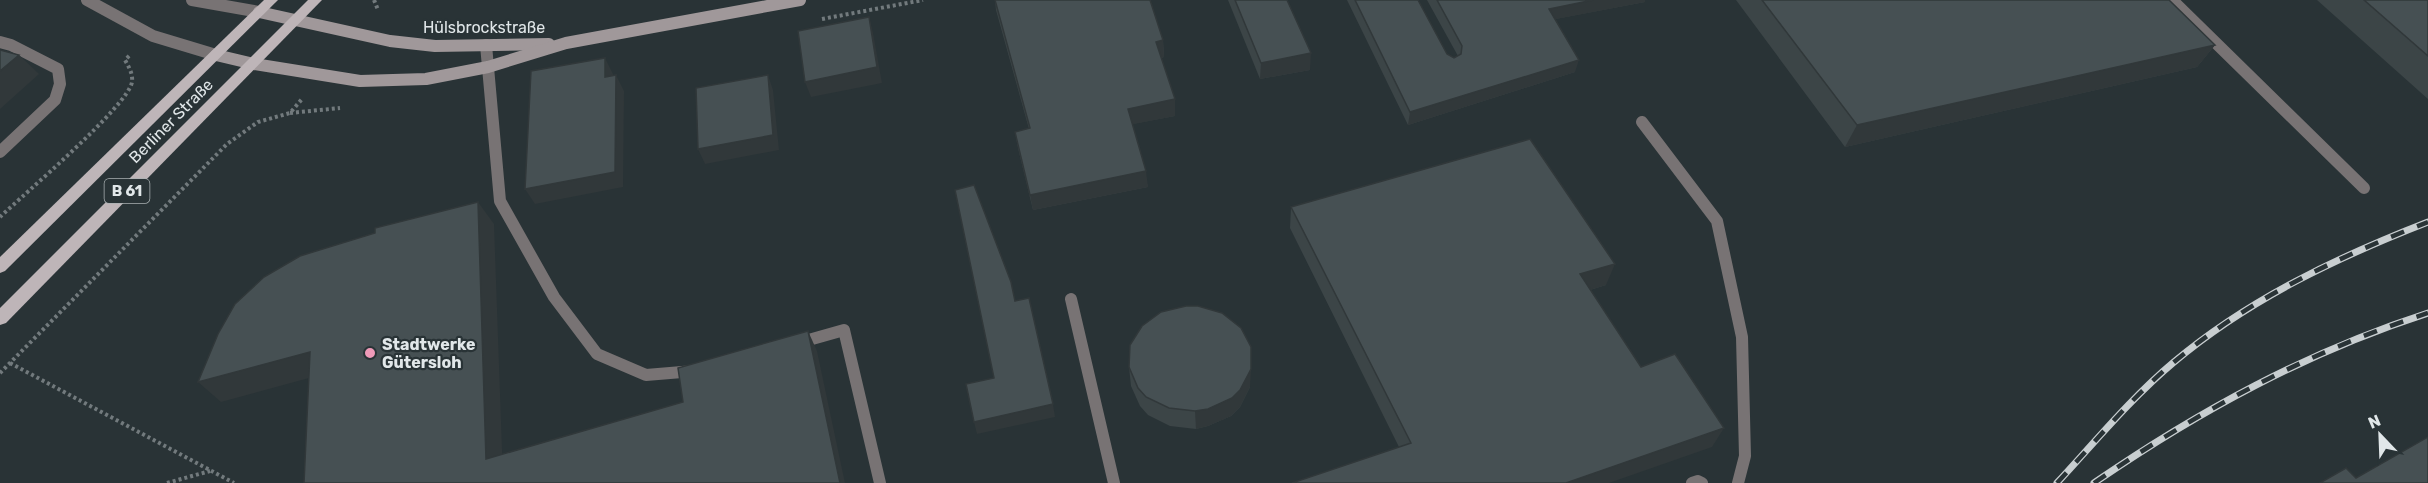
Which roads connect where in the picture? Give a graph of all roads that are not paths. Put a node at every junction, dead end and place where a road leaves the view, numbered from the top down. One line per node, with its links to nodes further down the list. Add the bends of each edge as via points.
1 (87, 0): 12 (street, via 153,36)
2 (192, 0): 7 (street)
3 (272, 0): 7 (main road, Berliner Straße / B 61)
4 (316, 0): 8 (main road, Berliner Straße / B 61)
5 (800, 0): 10 (street, Hülsbrockstraße)
6 (2172, 0): 17 (street)
7 (259, 12): 8 (street, Hülsbrockstraße); 12 (main road, Berliner Straße / B 61)
8 (296, 20): 11 (street, Hülsbrockstraße, via 390,41 435,46); 13 (main road, Berliner Straße / B 61)
9 (0, 42): 16 (street, via 58,69 60,84 55,100)
10 (566, 43): 11 (street, Hülsbrockstraße); 14 (street, Hülsbrockstraße)
11 (486, 45): 14 (street)
12 (216, 55): 13 (street, Hülsbrockstraße); 18 (main road, Berliner Straße / B 61)
13 (254, 64): 14 (street, Hülsbrockstraße, via 360,81 426,79); 20 (main road, Berliner Straße / B 61)
14 (488, 67): 22 (street, via 500,201 554,297 597,354 646,375)
15 (1642, 122): 27 (street, via 1717,221 1742,337 1745,456)
16 (0, 152)
17 (2364, 188)
18 (0, 267)
19 (1071, 299): 24 (street)
20 (0, 318)
21 (790, 345): 23 (street, via 844,330)
22 (704, 368)
23 (880, 483)
24 (1114, 483)
25 (1692, 483): 26 (street)
26 (1702, 483)
27 (1738, 483)

